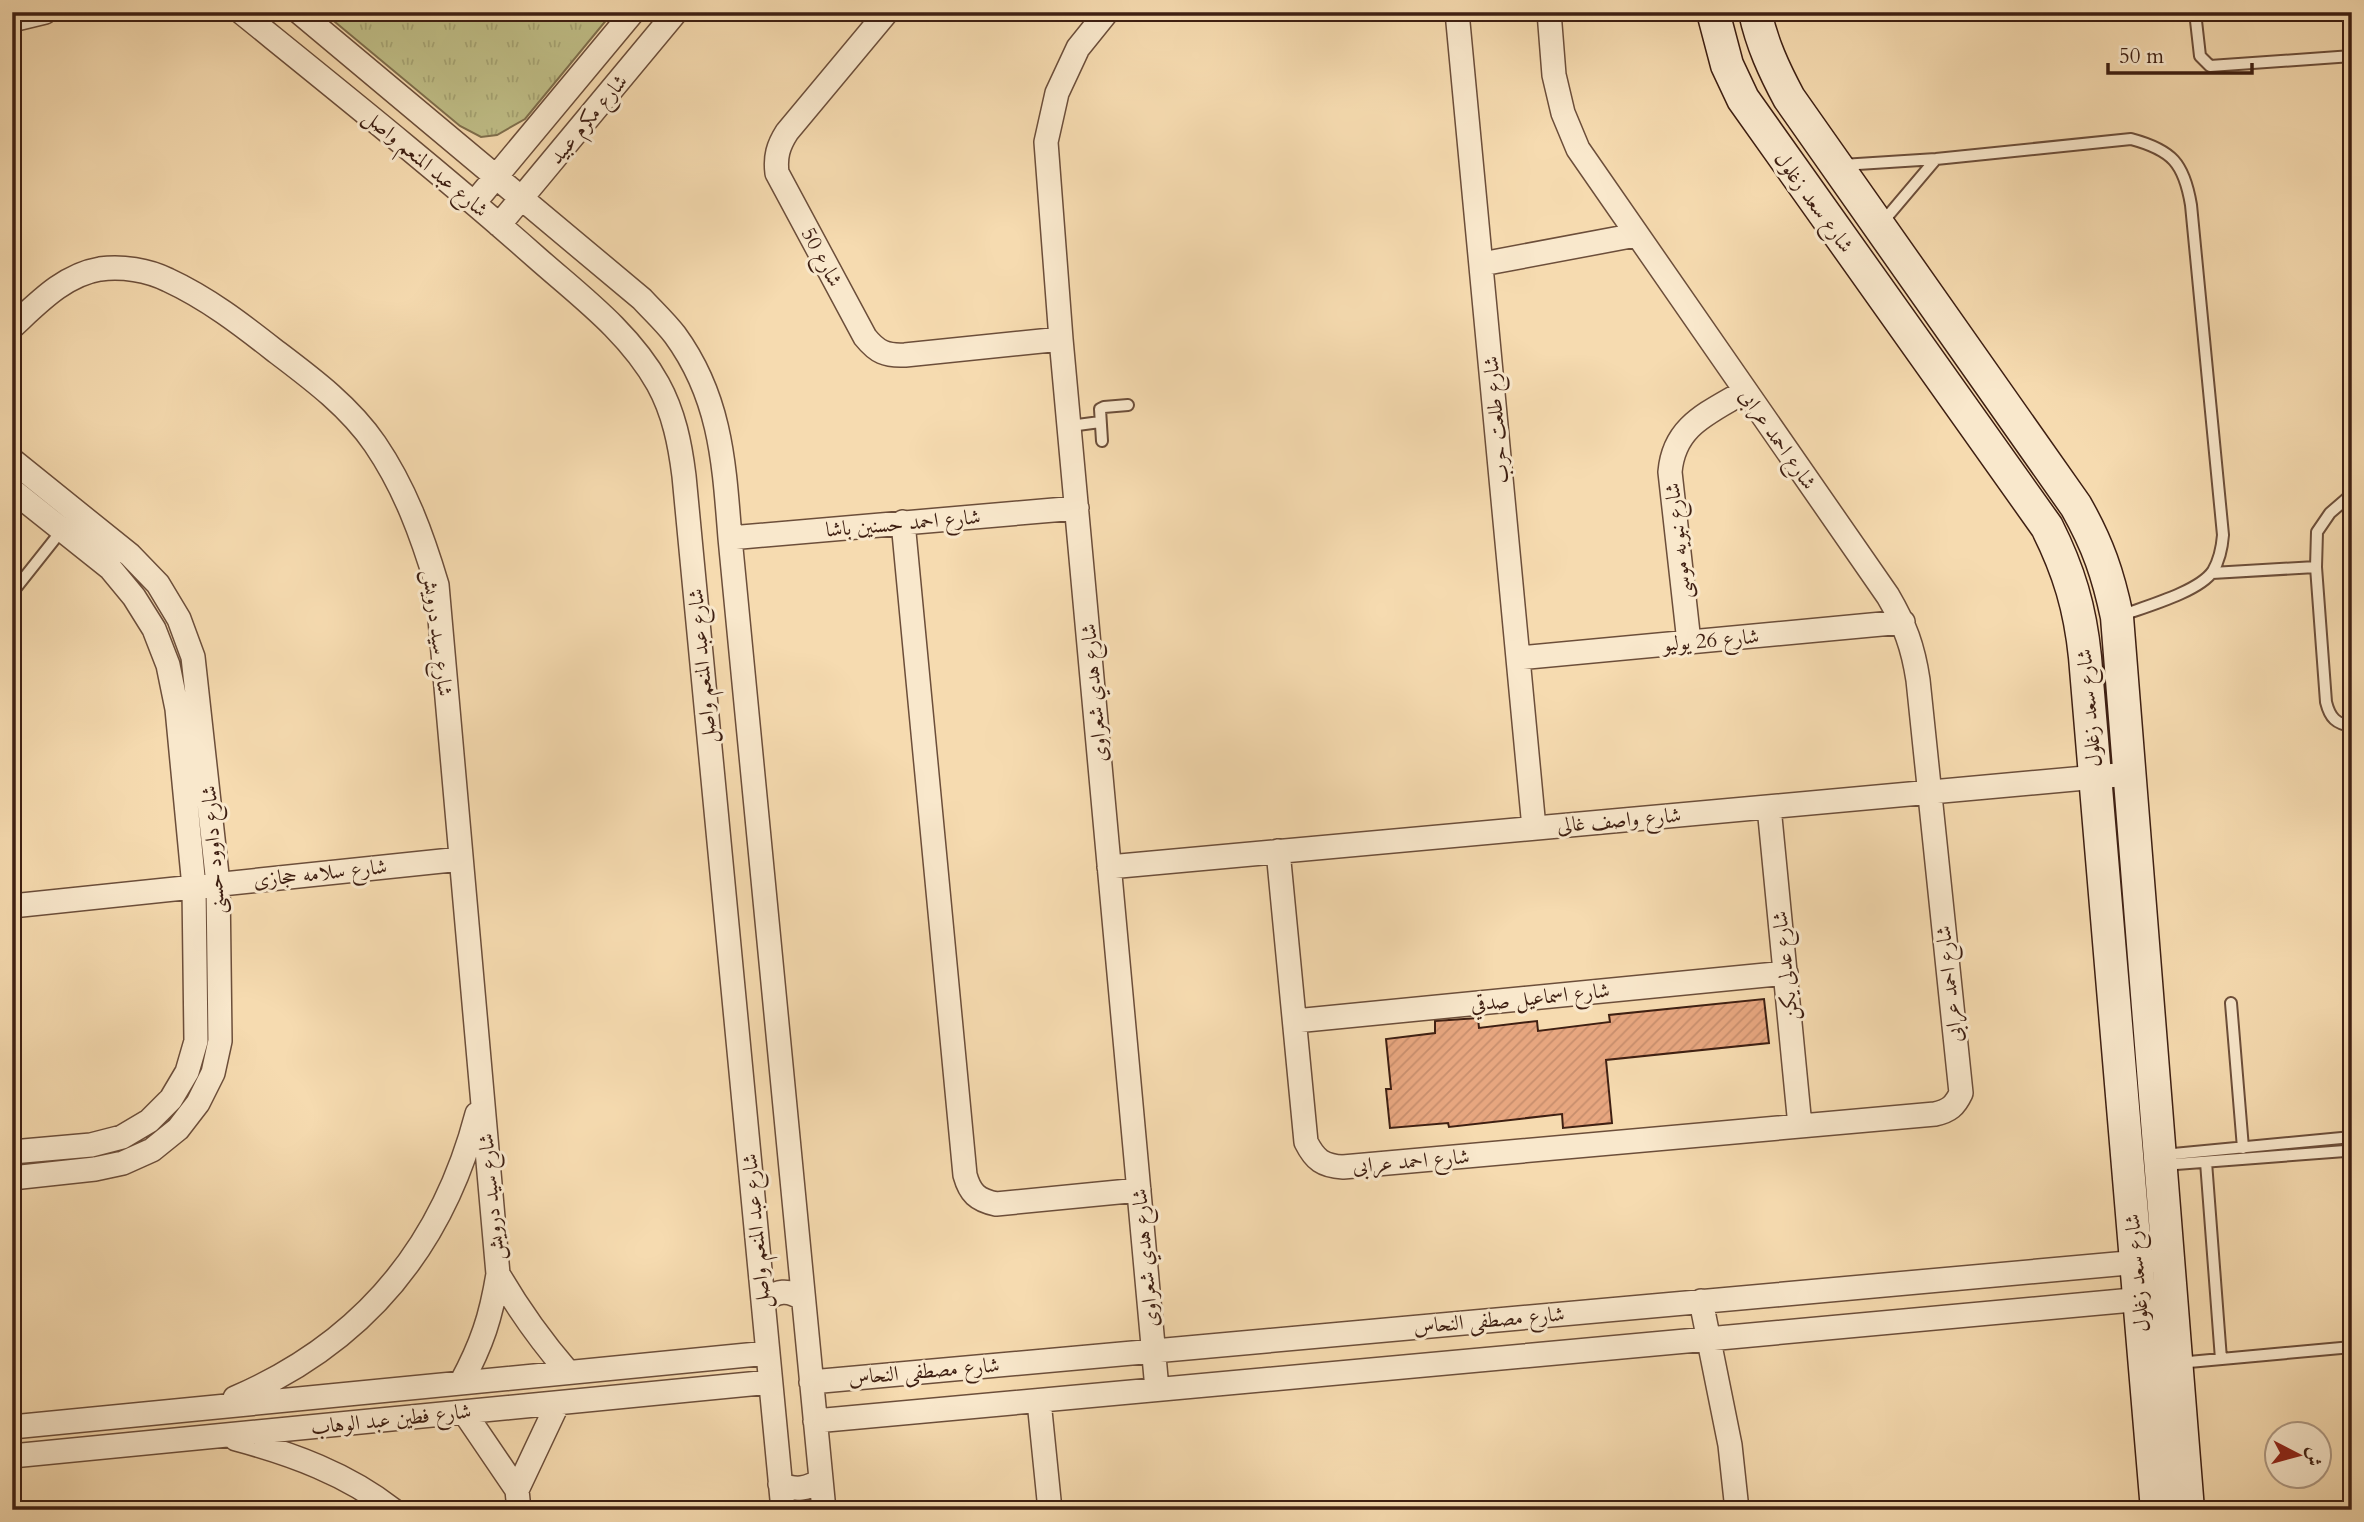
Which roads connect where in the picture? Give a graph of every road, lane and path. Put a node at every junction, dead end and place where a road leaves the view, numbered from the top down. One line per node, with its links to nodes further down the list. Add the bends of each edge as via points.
1 (45, 12): 13 (street)
2 (242, 12): 16 (street, شارع عبد المنعم واصل)
3 (299, 12): 15 (street, شارع عبد المنعم واصل)
4 (634, 12): 19 (street, شارع مكرم عبيد)
5 (677, 12): 21 (street, شارع مكرم عبيد)
6 (887, 12): 29 (street, شارع 50, via 787,132 775,159 777,173 875,349 905,355)
7 (1107, 12): 29 (street, شارع هدي شعراوى, via 1078,48 1062,82 1046,142)
8 (1457, 12): 27 (street, شارع طلعت حرب)
9 (1549, 12): 25 (street, شارع احمد عرابى, via 1554,75 1563,113 1578,149)
10 (1713, 12): 20 (street, شارع سعد زغلول, via 1727,65 1743,99)
11 (1755, 12): 18 (street, شارع سعد زغلول, via 1773,68)
12 (2195, 12): 14 (lane, via 2200,55 2210,66)
13 (12, 20)
14 (2352, 55)
15 (367, 70): 16 (street); 19 (street, شارع عبد المنعم واصل)
16 (346, 97): 22 (street, شارع عبد المنعم واصل)
17 (1936, 159): 18 (lane); 24 (lane); 43 (lane, via 2131,139 2154,145 2174,160 2187,180 2191,205 2222,521 2221,555)
18 (1837, 165): 20 (street, via 1810,173); 24 (street, شارع سعد زغلول)
19 (496, 178): 21 (street, شارع عبد المنعم واصل); 22 (street, شارع مكرم عبيد)
20 (1801, 183): 26 (street, شارع سعد زغلول)
21 (522, 199): 23 (street, شارع مكرم عبيد); 41 (street, شارع عبد المنعم واصل, via 642,299 674,333 694,364 719,431)
22 (474, 204): 23 (street, شارع عبد المنعم واصل)
23 (499, 225): 54 (street, شارع عبد المنعم واصل, via 619,331 658,384 671,413 684,476)
24 (1880, 226): 26 (street, via 1872,237); 45 (street, شارع سعد زغلول, via 2076,506 2100,554)
25 (1636, 235): 27 (street); 30 (street, شارع احمد عرابى)
26 (1848, 250): 51 (street, شارع سعد زغلول, via 2047,527 2062,557 2081,623)
27 (1482, 264): 48 (street, شارع طلعت حرب)
28 (12, 327): 58 (street, شارع سيد درويش, via 67,280 100,270 134,269 167,279 223,311 324,388 374,442 417,523 437,585)
29 (1061, 338): 33 (street, شارع هدي شعراوى)
30 (1745, 391): 46 (street, شارع احمد عرابى); 47 (street, شارع نبويه موسى, via 1696,421 1685,431 1672,457)
31 (1128, 405): 32 (lane, via 1102,408)
32 (1100, 422): 33 (lane); 34 (lane)
33 (1070, 426): 38 (street, شارع هدي شعراوى)
34 (1102, 441)
35 (12, 460): 60 (street, شارع داوود حسنى, via 130,555 158,584 179,619 193,656)
36 (12, 490): 40 (street, شارع داوود حسنى)
37 (2352, 494): 42 (lane, via 2330,513 2318,532)
38 (1077, 508): 39 (street, شارع احمد حسنين باشا); 59 (street, شارع هدي شعراوى)
39 (903, 522): 41 (street, شارع احمد حسنين باشا); 75 (street, via 969,1190 996,1204)
40 (62, 530): 44 (lane); 61 (street, شارع داوود حسنى, via 110,568 134,597 168,664 177,709)
41 (730, 538): 53 (street, شارع عبد المنعم واصل)
42 (2316, 567): 43 (lane); 49 (lane, via 2326,702 2330,715 2340,724)
43 (2212, 573): 45 (lane, via 2193,586)
44 (12, 593)
45 (2117, 618): 50 (street, شارع سعد زغلول)
46 (1903, 622): 47 (street, شارع 26 يوليو); 52 (street, شارع احمد عرابى, via 1919,680)
47 (1689, 642): 48 (street, شارع 26 يوليو)
48 (1518, 658): 56 (street, شارع طلعت حرب)
49 (2352, 726)
50 (2129, 774): 51 (street, شارع واصف غالى); 72 (street, شارع سعد زغلول)
51 (2095, 777): 52 (street, شارع واصف غالى); 76 (street, شارع سعد زغلول)
52 (1929, 792): 55 (street, شارع واصف غالى); 67 (street, شارع احمد عرابى, via 1961,1093 1947,1112)
53 (755, 803): 54 (street); 79 (street, شارع عبد المنعم واصل)
54 (715, 806): 81 (street, شارع عبد المنعم واصل)
55 (1769, 807): 56 (street, شارع واصف غالى); 63 (street, شارع عدلى يكن)
56 (1534, 828): 57 (street, شارع واصف غالى)
57 (1278, 851): 59 (street, شارع واصف غالى); 65 (street, شارع احمد عرابى)
58 (461, 859): 60 (street, شارع سلامه حجازى); 66 (street, شارع سيد درويش)
59 (1110, 867): 75 (street, شارع هدي شعراوى)
60 (218, 884): 61 (street, شارع سلامه حجازى); 74 (street, شارع داوود حسنى, via 220,1041 213,1073 198,1103 178,1129 152,1150 122,1163)
61 (194, 887): 62 (street, شارع سلامه حجازى); 70 (street, شارع داوود حسنى, via 196,1041 187,1072 171,1099 149,1121 121,1137)
62 (12, 906)
63 (1786, 973): 65 (street, شارع اسماعيل صدقي); 67 (street, شارع عدلى يكن)
64 (2231, 1003): 69 (lane)
65 (1295, 1021): 67 (street, شارع احمد عرابى, via 1306,1142 1313,1157 1326,1166)
66 (482, 1097): 77 (street, شارع سيد درويش); 95 (street, via 466,1157 441,1213 408,1265 368,1311 322,1351 270,1383)
67 (1800, 1126)
68 (2352, 1137): 69 (lane)
69 (2243, 1147): 72 (lane)
70 (12, 1152)
71 (2352, 1153): 73 (lane)
72 (2159, 1160): 73 (lane); 76 (street, شارع سعد زغلول)
73 (2206, 1162): 86 (lane)
74 (12, 1178)
75 (1139, 1190): 84 (street, شارع هدي شعراوى)
76 (2151, 1261): 78 (street, شارع سعد زغلول); 80 (street, شارع مصطفى النحاس)
77 (498, 1274): 88 (street, شارع سيد درويش, via 541,1342); 91 (street, شارع سيد درويش, via 480,1349)
78 (2154, 1298): 82 (street, شارع مصطفى النحاس); 87 (street, شارع سعد زغلول); 109 (street, شارع سعد زغلول)
79 (803, 1299): 81 (street, via 782,1291); 90 (street, شارع عبد المنعم واصل)
80 (1701, 1301): 82 (street); 84 (street, شارع مصطفى النحاس)
81 (763, 1302): 85 (street, شارع عبد المنعم واصل)
82 (1708, 1339): 92 (street, شارع مصطفى النحاس); 108 (street, via 1730,1445)
83 (2352, 1347): 86 (lane)
84 (1153, 1351): 90 (street, شارع مصطفى النحاس); 92 (street, شارع هدي شعراوى)
85 (768, 1353): 88 (street, شارع فطين عبد الوهاب); 89 (street, شارع عبد المنعم واصل)
86 (2221, 1359): 87 (lane)
87 (2175, 1364): 110 (street, شارع سعد زغلول)
88 (568, 1372): 91 (street, شارع فطين عبد الوهاب)
89 (770, 1382): 94 (street, شارع فطين عبد الوهاب); 102 (street, شارع عبد المنعم واصل)
90 (811, 1382): 97 (street, شارع عبد المنعم واصل)
91 (461, 1383): 95 (street, شارع فطين عبد الوهاب)
92 (1157, 1390): 93 (street, شارع مصطفى النحاس)
93 (1039, 1401): 97 (street, شارع مصطفى النحاس); 107 (street)
94 (558, 1403): 96 (street, شارع فطين عبد الوهاب); 103 (street)
95 (213, 1407): 98 (street, شارع فطين عبد الوهاب)
96 (464, 1412): 99 (street, شارع فطين عبد الوهاب); 103 (street)
97 (815, 1421): 101 (street, شارع عبد المنعم واصل)
98 (12, 1427)
99 (223, 1436): 100 (street, شارع فطين عبد الوهاب); 104 (street, via 279,1451 333,1473)
100 (12, 1456)
101 (821, 1480): 102 (street, via 801,1489); 106 (street, شارع عبد المنعم واصل)
102 (780, 1484): 105 (street, شارع عبد المنعم واصل)
103 (518, 1500)
104 (393, 1510)
105 (782, 1510)
106 (824, 1510)
107 (1050, 1510)
108 (1737, 1510)
109 (2157, 1510)
110 (2188, 1510)

